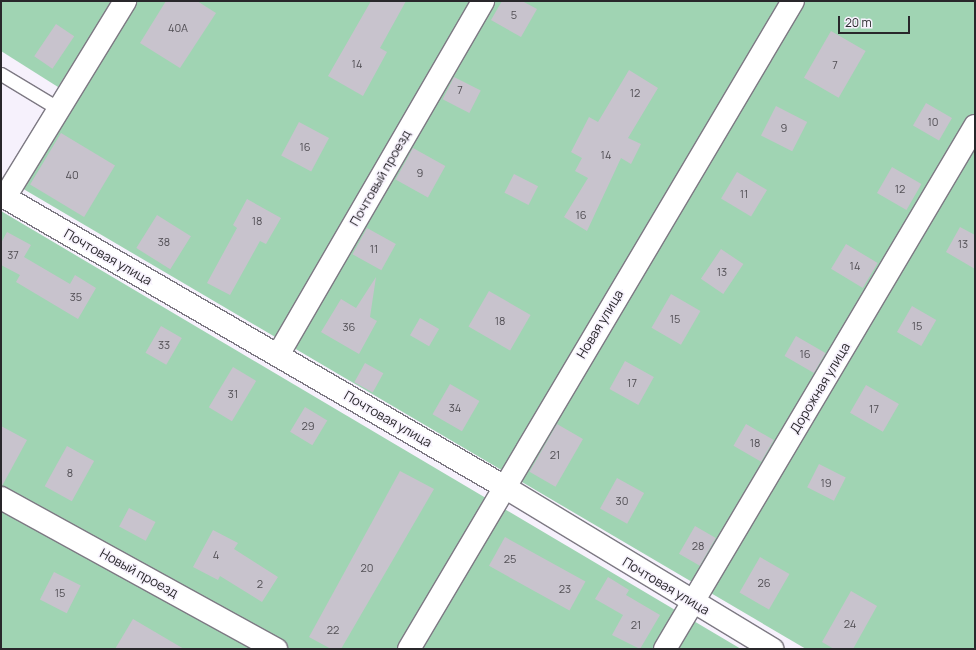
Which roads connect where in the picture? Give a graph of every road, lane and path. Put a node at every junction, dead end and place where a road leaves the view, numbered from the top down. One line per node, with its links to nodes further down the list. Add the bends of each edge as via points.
1 (125, 1): 5 (street)
2 (483, 1): 8 (street, Почтовый проезд)
3 (793, 1): 9 (street, Новая улица)
4 (1, 74): 5 (lane)
5 (59, 109): 7 (street)
6 (975, 126): 11 (street, Дорожная улица)
7 (3, 196): 8 (street, Почтовая улица)
8 (278, 355): 9 (street, Почтовая улица)
9 (503, 486): 11 (street, Почтовая улица); 13 (street, Новая улица)
10 (1, 498): 12 (street, Новый проезд)
11 (692, 602): 14 (street, Дорожная улица); 15 (street, Почтовая улица)
12 (276, 649)
13 (409, 649)
14 (665, 649)
15 (772, 649)

